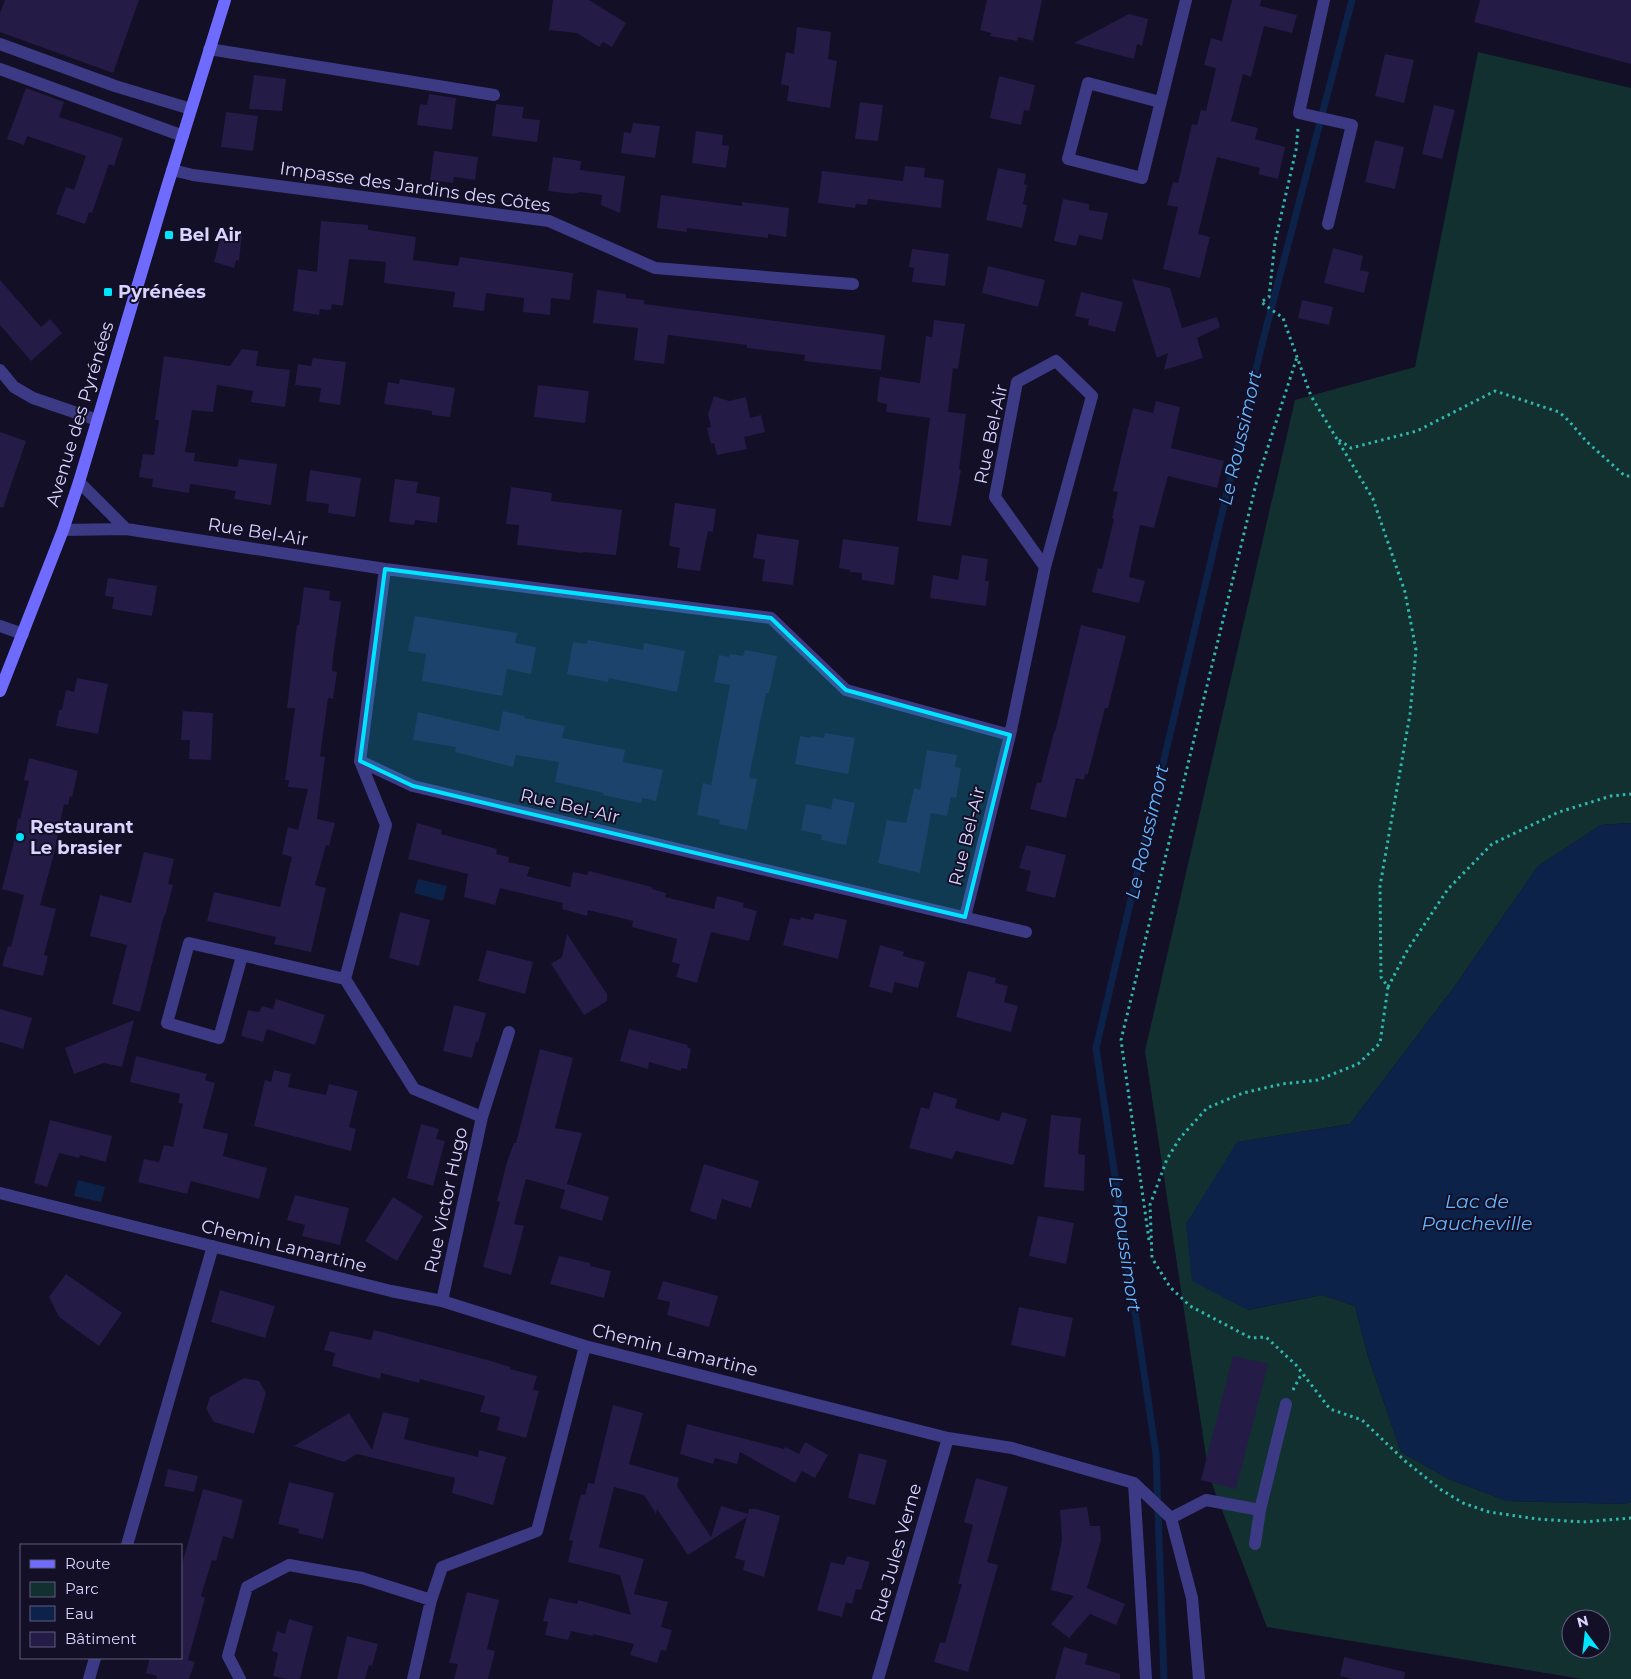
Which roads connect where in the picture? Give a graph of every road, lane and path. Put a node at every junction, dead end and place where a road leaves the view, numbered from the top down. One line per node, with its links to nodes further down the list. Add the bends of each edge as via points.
1 (225, 0): 5 (main road, Avenue des Pyrénées)
2 (1186, 0): 8 (street)
3 (1324, 0): 10 (street)
4 (0, 44): 9 (street, via 115,86)
5 (209, 49): 7 (street); 9 (main road, Avenue des Pyrénées)
6 (0, 69): 11 (street)
7 (494, 95)
8 (1160, 102): 8 (street, via 1142,178 1068,159 1088,84)
9 (191, 109): 11 (main road, Avenue des Pyrénées)
10 (1299, 113): 13 (street, via 1352,125); 15 (path, via 1296,150 1275,242 1269,298 1261,302 1283,318)
11 (183, 136): 12 (main road, Avenue des Pyrénées)
12 (172, 170): 14 (street, Impasse des Jardins des Côtes, via 549,221 655,268); 17 (main road, Avenue des Pyrénées)
13 (1328, 224)
14 (854, 284)
15 (1297, 357): 18 (path, via 1311,396); 40 (path, via 1256,484 1121,1040)
16 (0, 370): 17 (street, via 14,387 33,398)
17 (97, 420): 20 (main road, Avenue des Pyrénées)
18 (1337, 438): 19 (path, via 1351,448 1417,431 1495,392 1559,412 1586,441 1626,476); 35 (path, via 1373,499 1406,592 1416,650 1410,714 1380,886 1381,977)
19 (1631, 476)
20 (79, 482): 21 (street); 22 (main road, Avenue des Pyrénées)
21 (126, 529): 22 (street, Rue Bel-Air); 24 (street, Rue Bel-Air)
22 (63, 530): 26 (main road, Avenue des Pyrénées)
23 (1046, 567): 23 (street, Rue Bel-Air, via 1092,396 1056,361 1016,382 995,497); 28 (street, Rue Bel-Air)
24 (385, 569): 28 (street, Rue Bel-Air, via 771,618 846,690); 29 (street)
25 (0, 626): 26 (street)
26 (23, 634): 27 (main road, Avenue des Pyrénées)
27 (0, 691)
28 (1010, 734): 31 (street, Rue Bel-Air)
29 (360, 761): 31 (street, Rue Bel-Air, via 412,786); 34 (street, via 386,825)
30 (1630, 793): 35 (path, via 1559,812 1492,844 1448,889 1408,949)
31 (965, 917): 32 (street, Rue Bel-Air)
32 (1026, 932)
33 (242, 956): 33 (street, via 220,1038 167,1023 189,943); 34 (street)
34 (345, 979): 37 (street, Rue Victor Hugo, via 414,1089)
35 (1388, 987): 40 (path, via 1380,1043 1358,1064 1318,1080 1243,1093 1206,1108 1167,1159 1150,1206)
36 (509, 1032): 37 (street)
37 (482, 1117): 41 (street, Rue Victor Hugo)
38 (0, 1192): 39 (street, Chemin Lamartine)
39 (213, 1246): 41 (street, Chemin Lamartine); 49 (street)
40 (1152, 1258): 48 (path, via 1170,1288 1190,1306 1251,1338 1266,1338 1296,1365 1330,1409 1362,1420 1405,1461 1440,1489 1463,1502 1489,1512 1537,1519 1583,1522)
41 (442, 1301): 42 (street, Chemin Lamartine)
42 (585, 1346): 44 (street, Chemin Lamartine); 51 (street, via 537,1531 442,1567)
43 (1286, 1404): 46 (street)
44 (948, 1438): 45 (street, Chemin Lamartine, via 1012,1448); 56 (street, Rue Jules Verne)
45 (1134, 1482): 47 (street, Chemin Lamartine); 57 (street)
46 (1260, 1510): 47 (street, via 1206,1500); 50 (street)
47 (1171, 1518): 58 (street, via 1192,1598)
48 (1631, 1518)
49 (127, 1544)
50 (1255, 1544)
51 (431, 1600): 54 (street, via 362,1578 289,1565 247,1587 228,1656); 55 (street)
52 (95, 1659): 53 (street)
53 (89, 1679)
54 (240, 1679)
55 (413, 1679)
56 (878, 1679)
57 (1146, 1679)
58 (1200, 1679)

